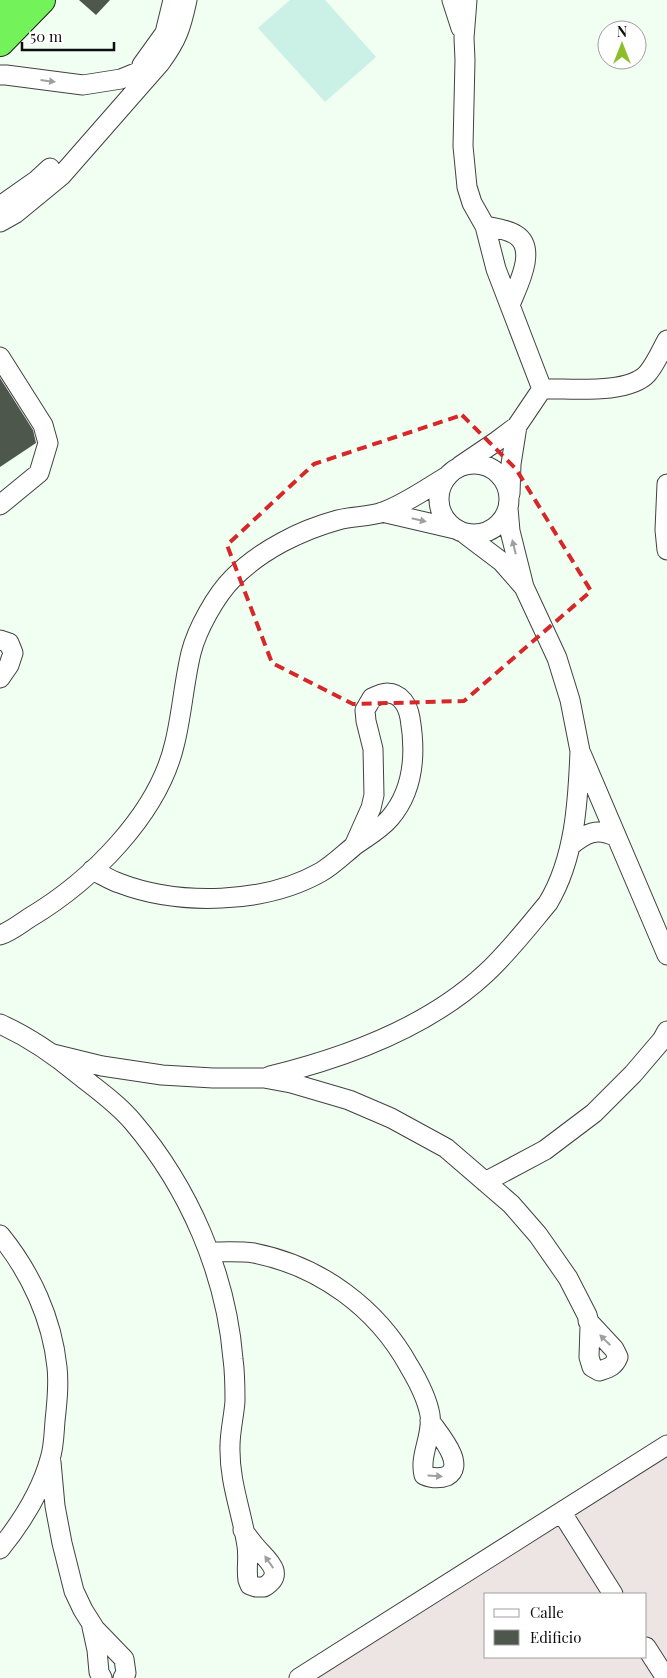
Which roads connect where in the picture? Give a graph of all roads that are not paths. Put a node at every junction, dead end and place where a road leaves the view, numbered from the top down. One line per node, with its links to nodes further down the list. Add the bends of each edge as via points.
1 (8, 0): 7 (highway)
2 (41, 0): 9 (highway)
3 (173, 0): 11 (street, via 165,33)
4 (187, 0): 10 (street, via 174,45)
5 (452, 0): 8 (street)
6 (467, 0): 8 (street)
7 (0, 9)
8 (464, 38): 15 (street, via 465,173 472,203)
9 (0, 42)
10 (160, 63): 11 (street); 14 (street, via 61,176)
11 (137, 72): 12 (street, one-way to 11, via 83,85 121,79); 13 (street, via 53,165)
12 (0, 75)
13 (0, 206)
14 (0, 222)
15 (485, 226): 16 (street); 16 (street, via 517,235 523,243 525,269)
16 (510, 305): 19 (street)
17 (667, 340): 19 (street, via 647,373 635,383 616,388)
18 (0, 357): 24 (street, via 43,424 48,443 39,473)
19 (542, 389): 20 (street)
20 (517, 426): 21 (street); 23 (street)
21 (453, 472): 23 (street, via 471,464 493,469 507,486); 25 (street); 26 (street, via 441,485 438,504 446,522)
22 (667, 484): 27 (street)
23 (509, 503): 26 (street, via 505,517 487,532 476,535); 28 (street, one-way to 23, via 510,531)
24 (0, 505)
25 (382, 512): 26 (street, one-way to 26); 35 (street, via 339,520 303,532 253,562 221,591 192,651 171,758 131,830)
26 (460, 532): 28 (street, via 502,562)
27 (667, 550)
28 (524, 587): 31 (street, via 557,658 570,700)
29 (0, 640): 30 (street, via 9,643 13,653)
30 (0, 678)
31 (580, 751): 32 (street); 34 (street)
32 (616, 837): 34 (street, via 607,832 592,832); 37 (street)
33 (354, 846): 33 (street, via 390,819 403,799 412,767 409,711 402,699 386,693 372,698 365,710 373,749 374,795); 35 (street, via 322,872 266,892 238,897 162,895 118,883)
34 (570, 846): 41 (street, via 556,890 548,903 485,974 452,1002 398,1032)
35 (92, 870): 36 (street, via 41,911)
36 (1, 936)
37 (667, 955)
38 (1, 1023): 40 (street)
39 (665, 1037): 46 (street, via 594,1113 545,1150)
40 (54, 1054): 42 (street); 44 (street)
41 (309, 1065): 43 (street); 45 (street)
42 (102, 1066): 43 (street, via 162,1075); 44 (street)
43 (264, 1078): 45 (street)
44 (93, 1086): 48 (street, via 133,1122 158,1155 197,1220)
45 (308, 1088): 46 (street, via 349,1100 391,1118 446,1148)
46 (485, 1182): 49 (street, via 511,1204 538,1235 568,1278)
47 (0, 1236): 52 (street, via 30,1280 43,1309 51,1340 58,1391)
48 (209, 1252): 50 (street, via 254,1253 286,1262 344,1291 367,1310 403,1355 425,1398); 56 (street, via 234,1358 231,1472)
49 (588, 1320)
50 (430, 1421)
51 (667, 1444): 55 (street)
52 (51, 1458): 53 (street); 54 (street)
53 (32, 1501): 54 (street); 57 (street)
54 (55, 1506): 59 (street, via 72,1584)
55 (562, 1513): 58 (street); 63 (street)
56 (243, 1530)
57 (0, 1549)
58 (612, 1593)
59 (89, 1619): 61 (street); 62 (street, via 124,1659 126,1673)
60 (647, 1648): 64 (street)
61 (102, 1678)
62 (123, 1678)
63 (300, 1678)
64 (666, 1678)

